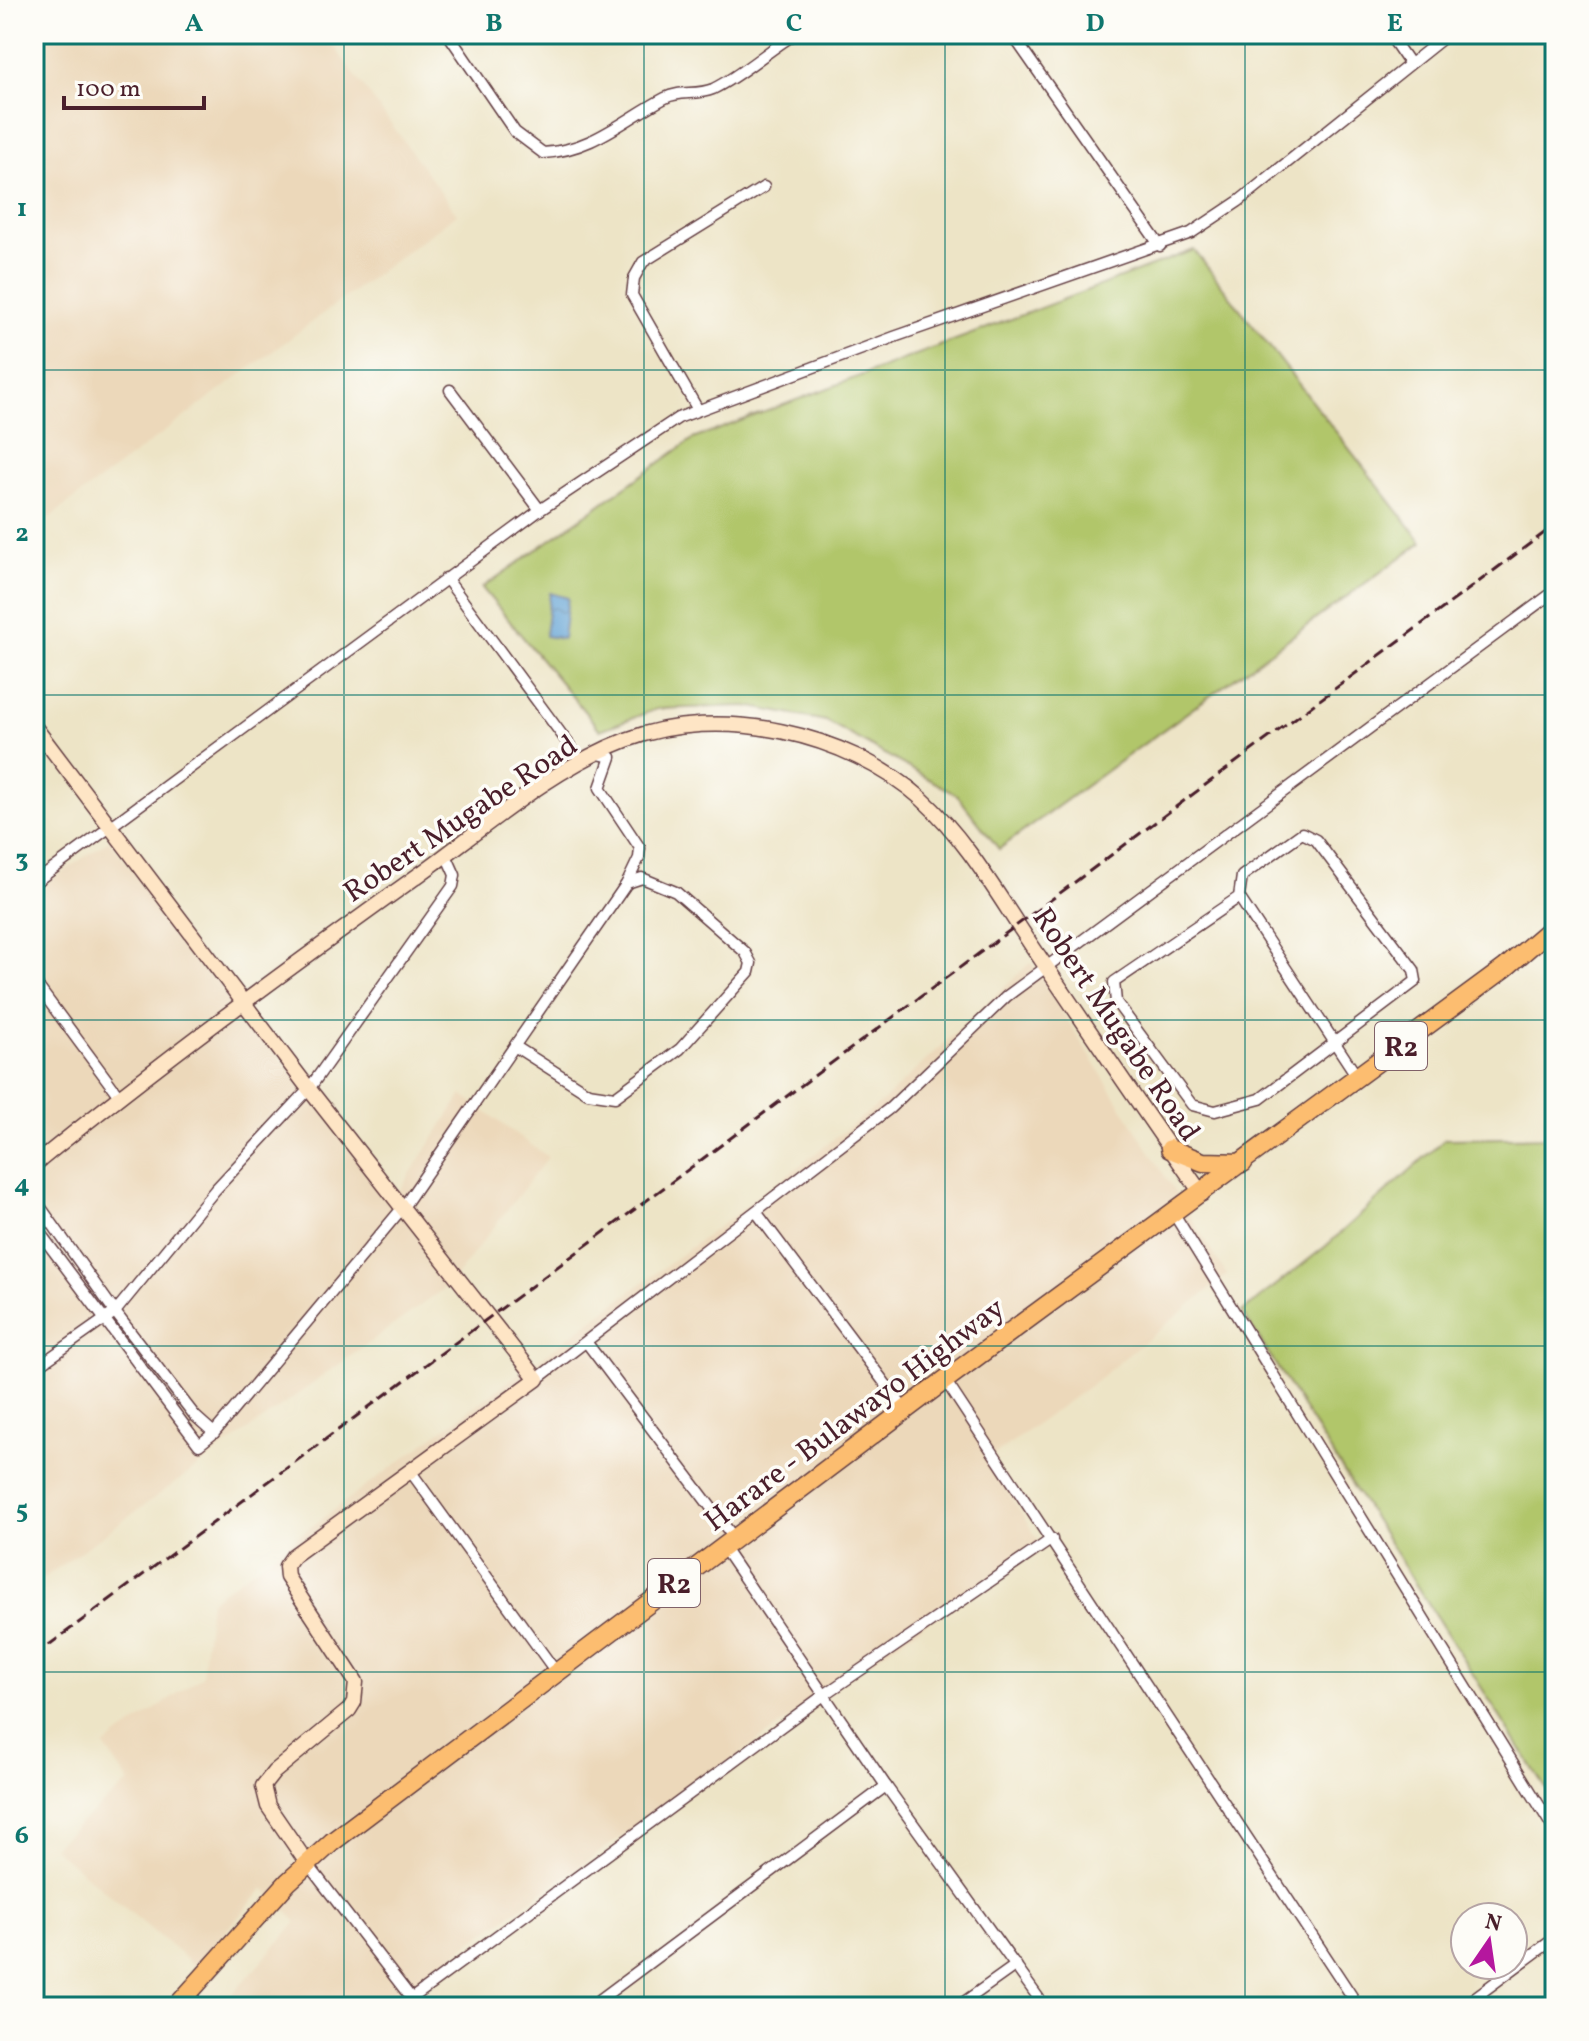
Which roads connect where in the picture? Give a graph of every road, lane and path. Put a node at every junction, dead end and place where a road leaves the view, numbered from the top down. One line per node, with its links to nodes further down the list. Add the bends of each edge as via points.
1 (448, 34): 2 (street, via 515,132 543,153 569,151 605,137 676,94 695,96 712,89)
2 (795, 34)
3 (1389, 34): 6 (street)
4 (1448, 34): 6 (street)
5 (1014, 35): 8 (street)
6 (1409, 63): 8 (street, via 1239,201 1191,233)
7 (764, 187): 10 (street, via 643,262 631,285)
8 (1160, 246): 10 (street)
9 (450, 390): 11 (street)
10 (698, 410): 11 (street)
11 (540, 510): 12 (street)
12 (446, 578): 16 (street); 17 (street)
13 (1555, 591): 23 (street)
14 (34, 726): 17 (street)
15 (598, 754): 16 (street, Robert Mugabe Road); 20 (street, via 611,757 600,788 640,848); 23 (street, Robert Mugabe Road, via 654,732 727,725 792,735 858,758 921,798 952,829)
16 (582, 762): 18 (street, Robert Mugabe Road)
17 (110, 826): 19 (street); 25 (street)
18 (446, 855): 25 (street, Robert Mugabe Road); 29 (street, via 455,875 453,886)
19 (34, 883)
20 (627, 883): 27 (street); 27 (street, via 642,878 676,892 745,952 749,972 680,1049 615,1097 588,1093)
21 (1239, 897): 26 (street); 26 (street, via 1242,876 1307,833 1414,970 1416,981); 26 (street, via 1114,982 1116,1002 1192,1105 1215,1111 1260,1099)
22 (1555, 925): 28 (highway, Harare - Bulawayo Highway / R2)
23 (1048, 969): 31 (street, Robert Mugabe Road); 37 (street, via 1007,996 890,1108)
24 (34, 981): 30 (street)
25 (244, 1003): 29 (street); 30 (street, Robert Mugabe Road)
26 (1335, 1044): 28 (street)
27 (516, 1047): 36 (street)
28 (1358, 1078): 32 (highway, Harare - Bulawayo Highway / R2)
29 (309, 1089): 36 (street); 40 (street, via 215,1190)
30 (119, 1096): 33 (street, Robert Mugabe Road)
31 (1170, 1149): 32 (highway, via 1203,1162); 34 (street, Robert Mugabe Road)
32 (1243, 1163): 34 (highway, Harare - Bulawayo Highway / R2)
33 (34, 1165)
34 (1202, 1194): 38 (highway, Harare - Bulawayo Highway / R2)
35 (34, 1198): 40 (street)
36 (404, 1206): 44 (street); 47 (street)
37 (757, 1213): 42 (street); 46 (street)
38 (1174, 1214): 45 (highway, Harare - Bulawayo Highway / R2); 54 (street)
39 (34, 1225): 41 (street)
40 (115, 1312): 41 (street); 47 (street)
41 (104, 1319): 43 (street); 47 (street, via 199,1445)
42 (587, 1343): 44 (street); 50 (street)
43 (34, 1369)
44 (537, 1379): 48 (street)
45 (945, 1380): 46 (highway, Harare - Bulawayo Highway / R2); 49 (street)
46 (905, 1410): 50 (highway, Harare - Bulawayo Highway / R2)
47 (214, 1433)
48 (411, 1472): 51 (street); 55 (street, via 286,1566 287,1577 356,1682 349,1710 263,1786 268,1806)
49 (1052, 1539): 52 (street); 63 (street)
50 (728, 1542): 51 (highway, Harare - Bulawayo Highway / R2); 52 (street)
51 (556, 1672): 55 (highway, Harare - Bulawayo Highway / R2)
52 (824, 1695): 53 (street); 58 (street)
53 (886, 1786): 57 (street); 60 (street)
54 (1555, 1831)
55 (307, 1863): 58 (street); 59 (highway, Harare - Bulawayo Highway / R2)
56 (1555, 1938): 64 (street)
57 (1016, 1965): 61 (street); 62 (street)
58 (414, 2003)
59 (176, 2007)
60 (590, 2007)
61 (957, 2007)
62 (1045, 2007)
63 (1359, 2007)
64 (1462, 2007)

